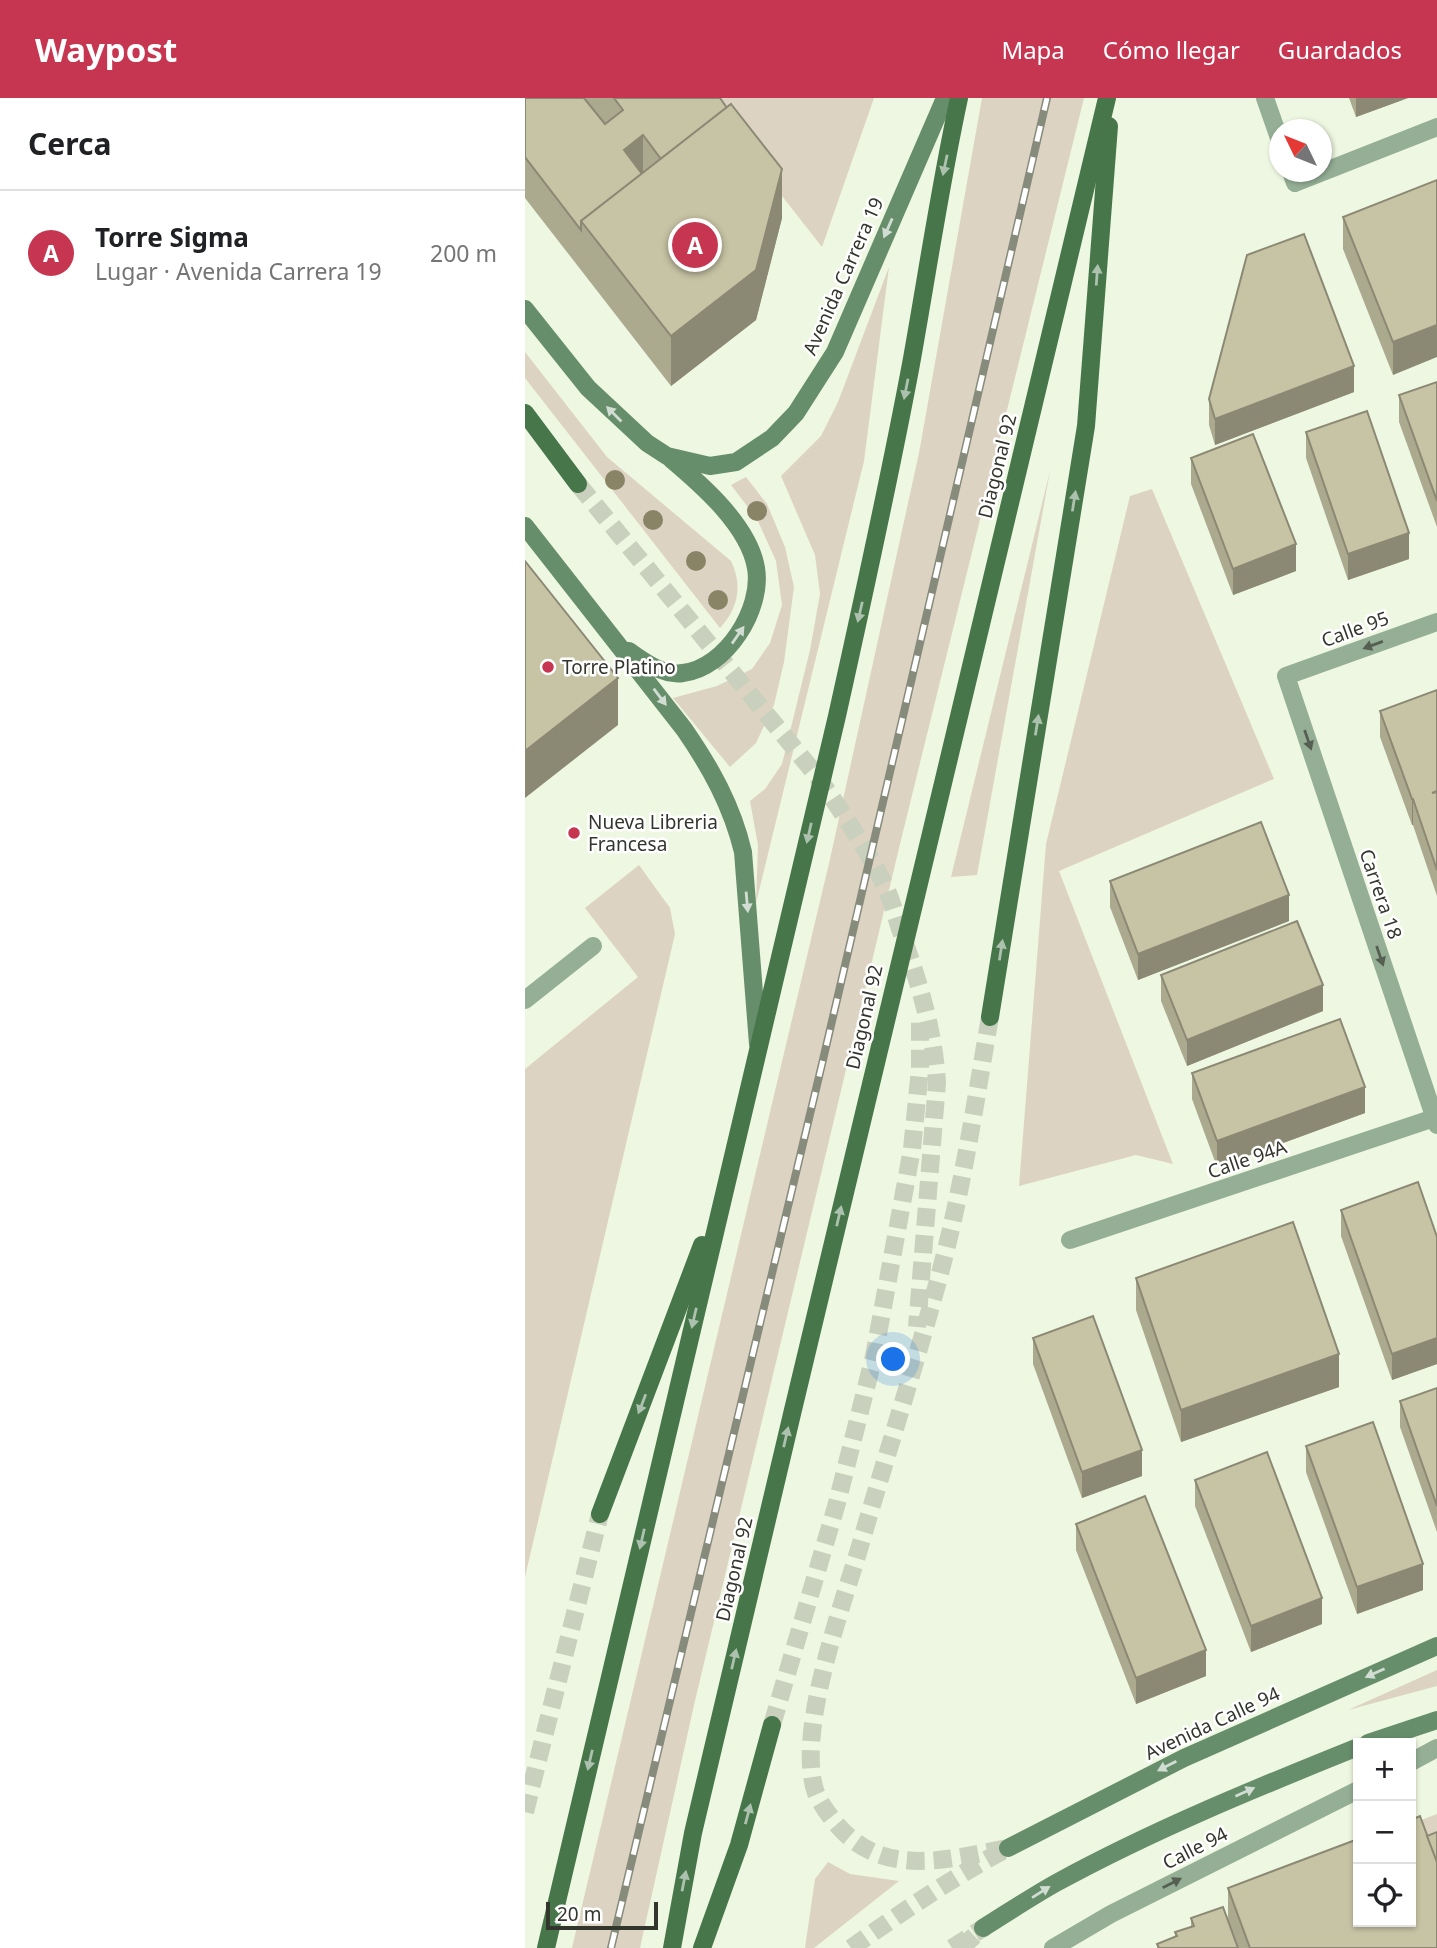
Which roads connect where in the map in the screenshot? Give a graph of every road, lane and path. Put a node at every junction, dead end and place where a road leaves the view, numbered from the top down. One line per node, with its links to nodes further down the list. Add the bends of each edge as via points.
1 (945, 98): 10 (main road, Avenida Carrera 19, one-way to 10, via 835,352 796,413 772,438 736,462 710,466)
2 (959, 98): 19 (main road, one-way to 19, via 880,523)
3 (1109, 98): 18 (main road, one-way to 3, via 1086,426); 35 (main road, Diagonal 92, one-way to 3, via 693,1833 795,1400)
4 (1265, 98): 5 (street)
5 (1272, 119)
6 (1437, 127): 7 (street)
7 (1332, 163)
8 (525, 309): 10 (main road, Avenida Carrera 19, one-way to 8, via 588,388)
9 (525, 413): 11 (main road)
10 (667, 456): 14 (main road, one-way to 10, via 660,670 682,674 703,666 730,645 749,618 758,591 756,566 726,512)
11 (578, 484)
12 (525, 526): 14 (main road)
13 (1437, 622): 15 (street, Calle 95, one-way to 15)
14 (618, 643): 19 (main road, one-way to 19, via 702,755 736,822 743,852)
15 (1286, 676): 20 (street, Carrera 18, one-way to 20)
16 (593, 946): 17 (street)
17 (525, 1000)
18 (990, 1017)
19 (758, 1048): 21 (main road)
20 (1436, 1120): 22 (street, Calle 94A)
21 (727, 1180): 23 (main road, one-way to 23); 34 (main road, one-way to 34)
22 (1070, 1240)
23 (600, 1514)
24 (1437, 1646): 32 (main road, Avenida Calle 94, one-way to 32, via 1184,1758)
25 (1437, 1720): 27 (main road)
26 (772, 1725): 36 (main road, one-way to 26, via 739,1845)
27 (1384, 1738)
28 (1437, 1748): 30 (street)
29 (1353, 1749): 33 (main road, one-way to 29, via 1143,1839)
30 (1416, 1759)
31 (1353, 1793): 37 (street, Calle 94, one-way to 31)
32 (1008, 1848)
33 (983, 1928)
34 (546, 1948)
35 (672, 1948)
36 (702, 1948)
37 (1053, 1948)

